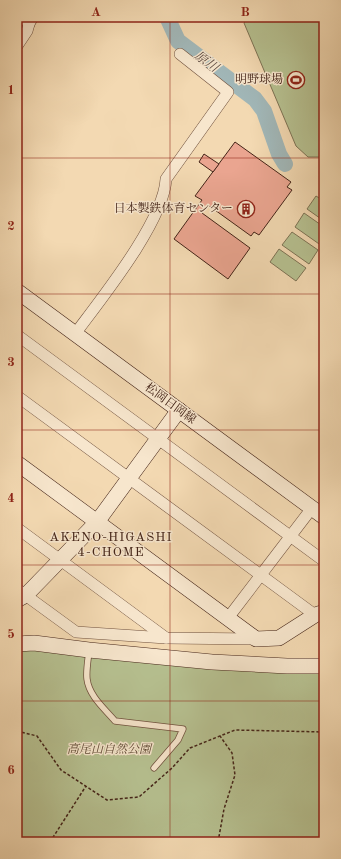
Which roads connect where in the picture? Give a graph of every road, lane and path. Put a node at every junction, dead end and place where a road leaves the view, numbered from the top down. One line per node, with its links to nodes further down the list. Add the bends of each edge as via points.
1 (23, 17): 3 (street, via 29,24)
2 (36, 17): 3 (lane)
3 (27, 31): 4 (street)
4 (17, 46)
5 (180, 54): 7 (street, via 228,92 166,179 158,210 144,236)
6 (17, 291): 7 (street, 松岡日岡線)
7 (75, 334): 10 (street, 松岡日岡線)
8 (17, 335): 11 (street)
9 (17, 396): 13 (street)
10 (179, 410): 11 (street); 14 (street, 松岡日岡線)
11 (158, 439): 13 (street); 18 (street)
12 (17, 463): 16 (street)
13 (130, 478): 16 (street); 21 (street)
14 (312, 508): 15 (street, 松岡日岡線); 18 (street)
15 (324, 516)
16 (97, 522): 19 (street); 24 (street)
17 (17, 528): 19 (street)
18 (290, 536): 20 (street); 21 (street)
19 (61, 560): 22 (street); 25 (street)
20 (324, 561)
21 (261, 575): 23 (street); 24 (street)
22 (20, 595): 25 (street, via 76,632)
23 (319, 614): 26 (street, via 279,638)
24 (228, 618): 26 (street)
25 (166, 638): 26 (street)
26 (256, 639)
27 (17, 644): 28 (street, via 34,643)
28 (89, 650): 29 (street, via 244,664); 33 (lane, via 86,678 88,685 115,721 183,729 178,740)
29 (324, 666)
30 (17, 731): 34 (path, via 37,736 61,770)
31 (324, 732): 32 (path, via 235,730)
32 (220, 736): 34 (path, via 190,748 139,797 107,800); 36 (path, via 232,754 234,775)
33 (154, 768)
34 (86, 786): 35 (path)
35 (50, 842)
36 (218, 842)

